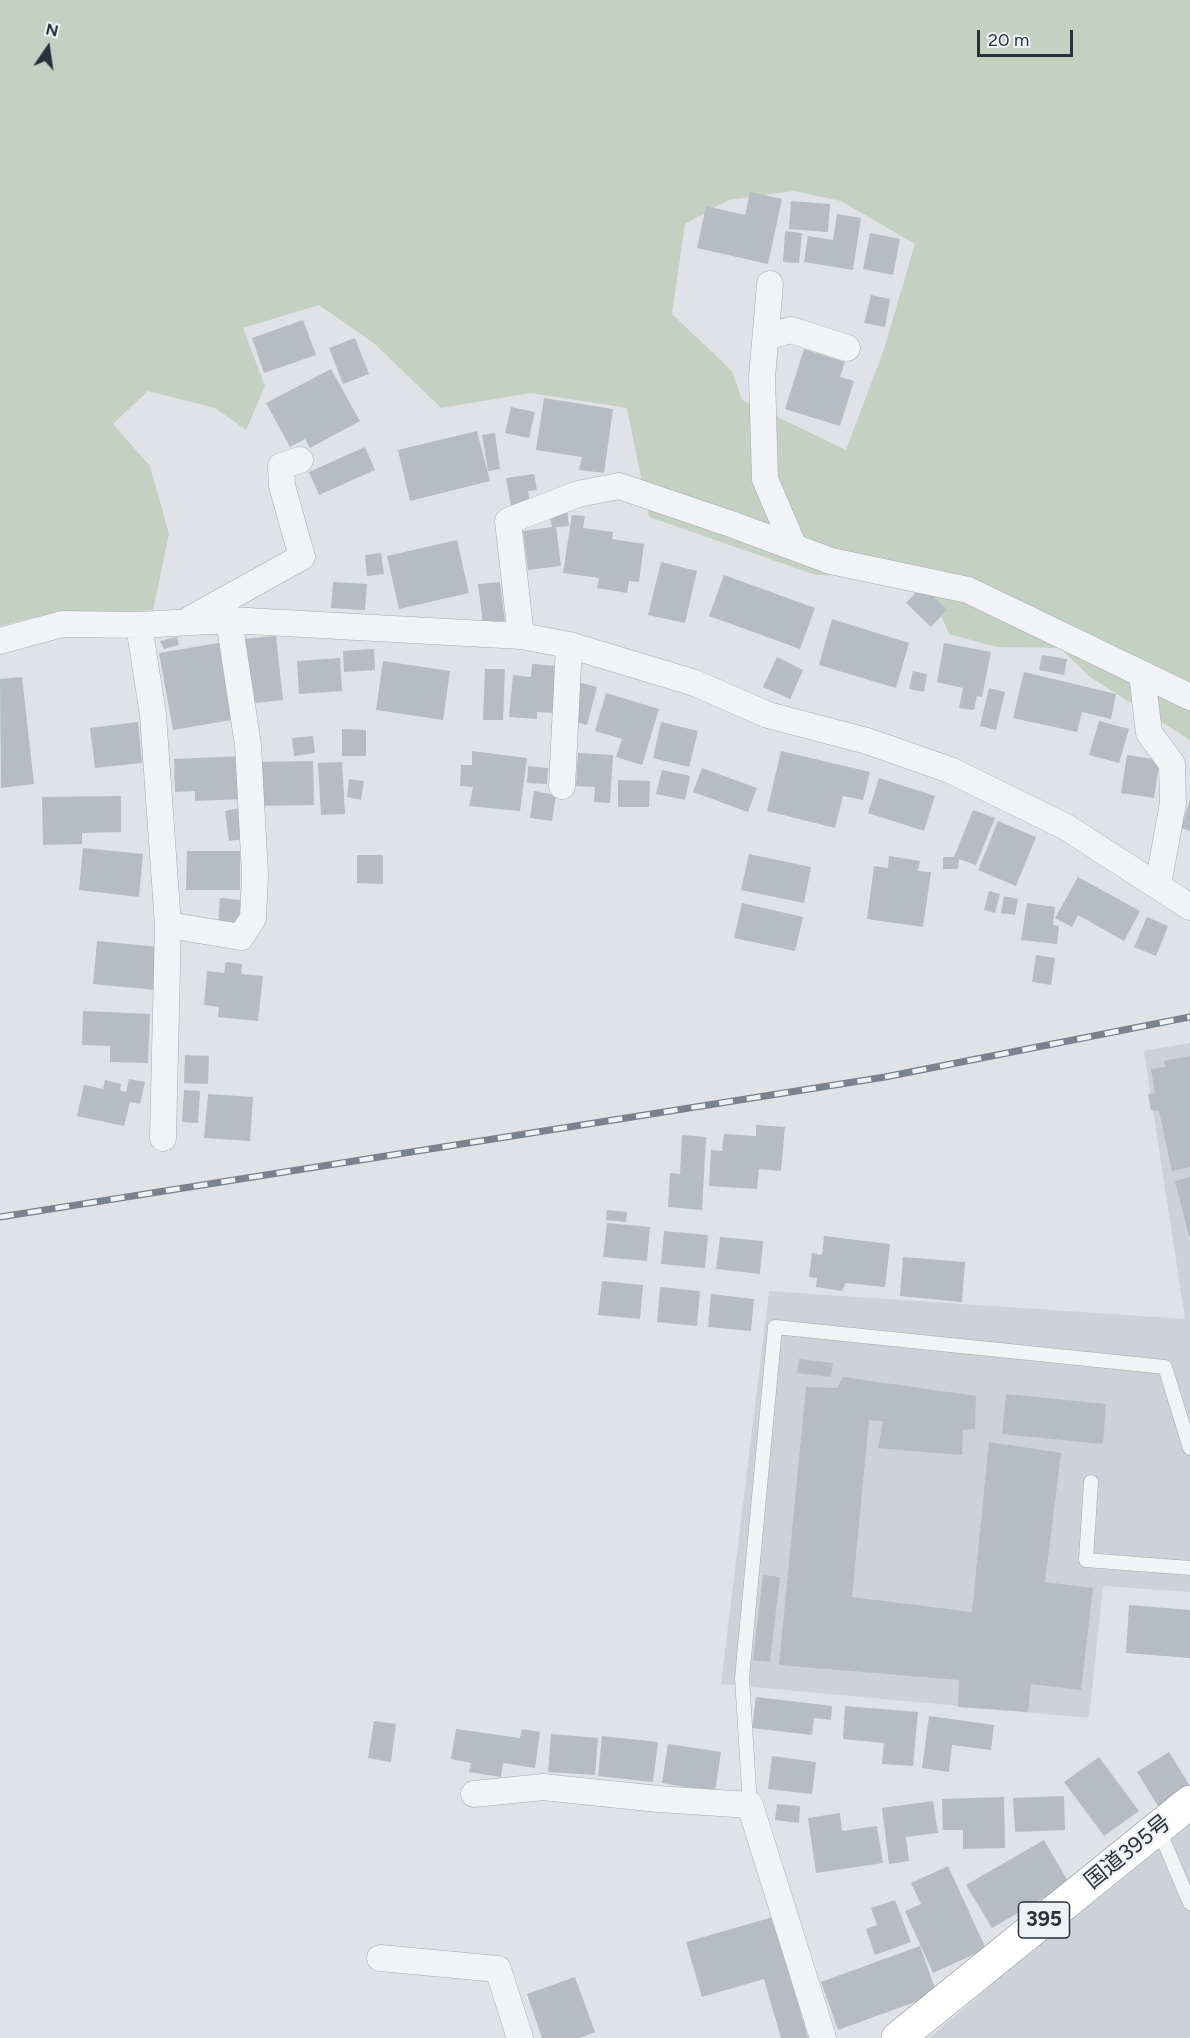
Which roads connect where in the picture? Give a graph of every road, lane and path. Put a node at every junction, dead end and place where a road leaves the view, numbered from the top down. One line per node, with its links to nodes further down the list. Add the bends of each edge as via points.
1 (770, 284): 2 (street)
2 (766, 337): 3 (street, via 791,330); 5 (street, via 762,377 765,479)
3 (847, 348)
4 (300, 460): 7 (street, via 281,466 282,486 302,557)
5 (794, 547): 9 (street, via 619,486 578,494 508,521); 12 (street, via 831,561 968,590)
6 (229, 620): 7 (street); 9 (street); 17 (street, via 248,745 255,875 253,918 241,937)
7 (185, 622): 8 (street)
8 (139, 625): 10 (street, via 62,624); 17 (street, via 153,715)
9 (521, 636): 11 (street)
10 (0, 641)
11 (569, 645): 14 (street); 15 (street, via 694,683 768,715 867,741 950,770 1066,827)
12 (1142, 674): 13 (street); 15 (street, via 1149,733 1172,764 1173,803)
13 (1190, 697)
14 (562, 786)
15 (1158, 885): 16 (street)
16 (1190, 907)
17 (168, 926): 18 (street)
18 (163, 1138)
19 (1190, 1448): 24 (lane, via 1165,1367 775,1327 742,1677)
20 (1091, 1482): 21 (lane, via 1086,1560)
21 (1190, 1568)
22 (474, 1794): 24 (street, via 543,1787)
23 (1190, 1802): 25 (highway, 国道395号 / 395)
24 (750, 1805): 29 (street)
25 (1158, 1828): 26 (lane); 30 (highway, 国道395号 / 395)
26 (1190, 1904)
27 (380, 1958): 28 (street, via 498,1969)
28 (520, 2038)
29 (823, 2038)
30 (898, 2038)

